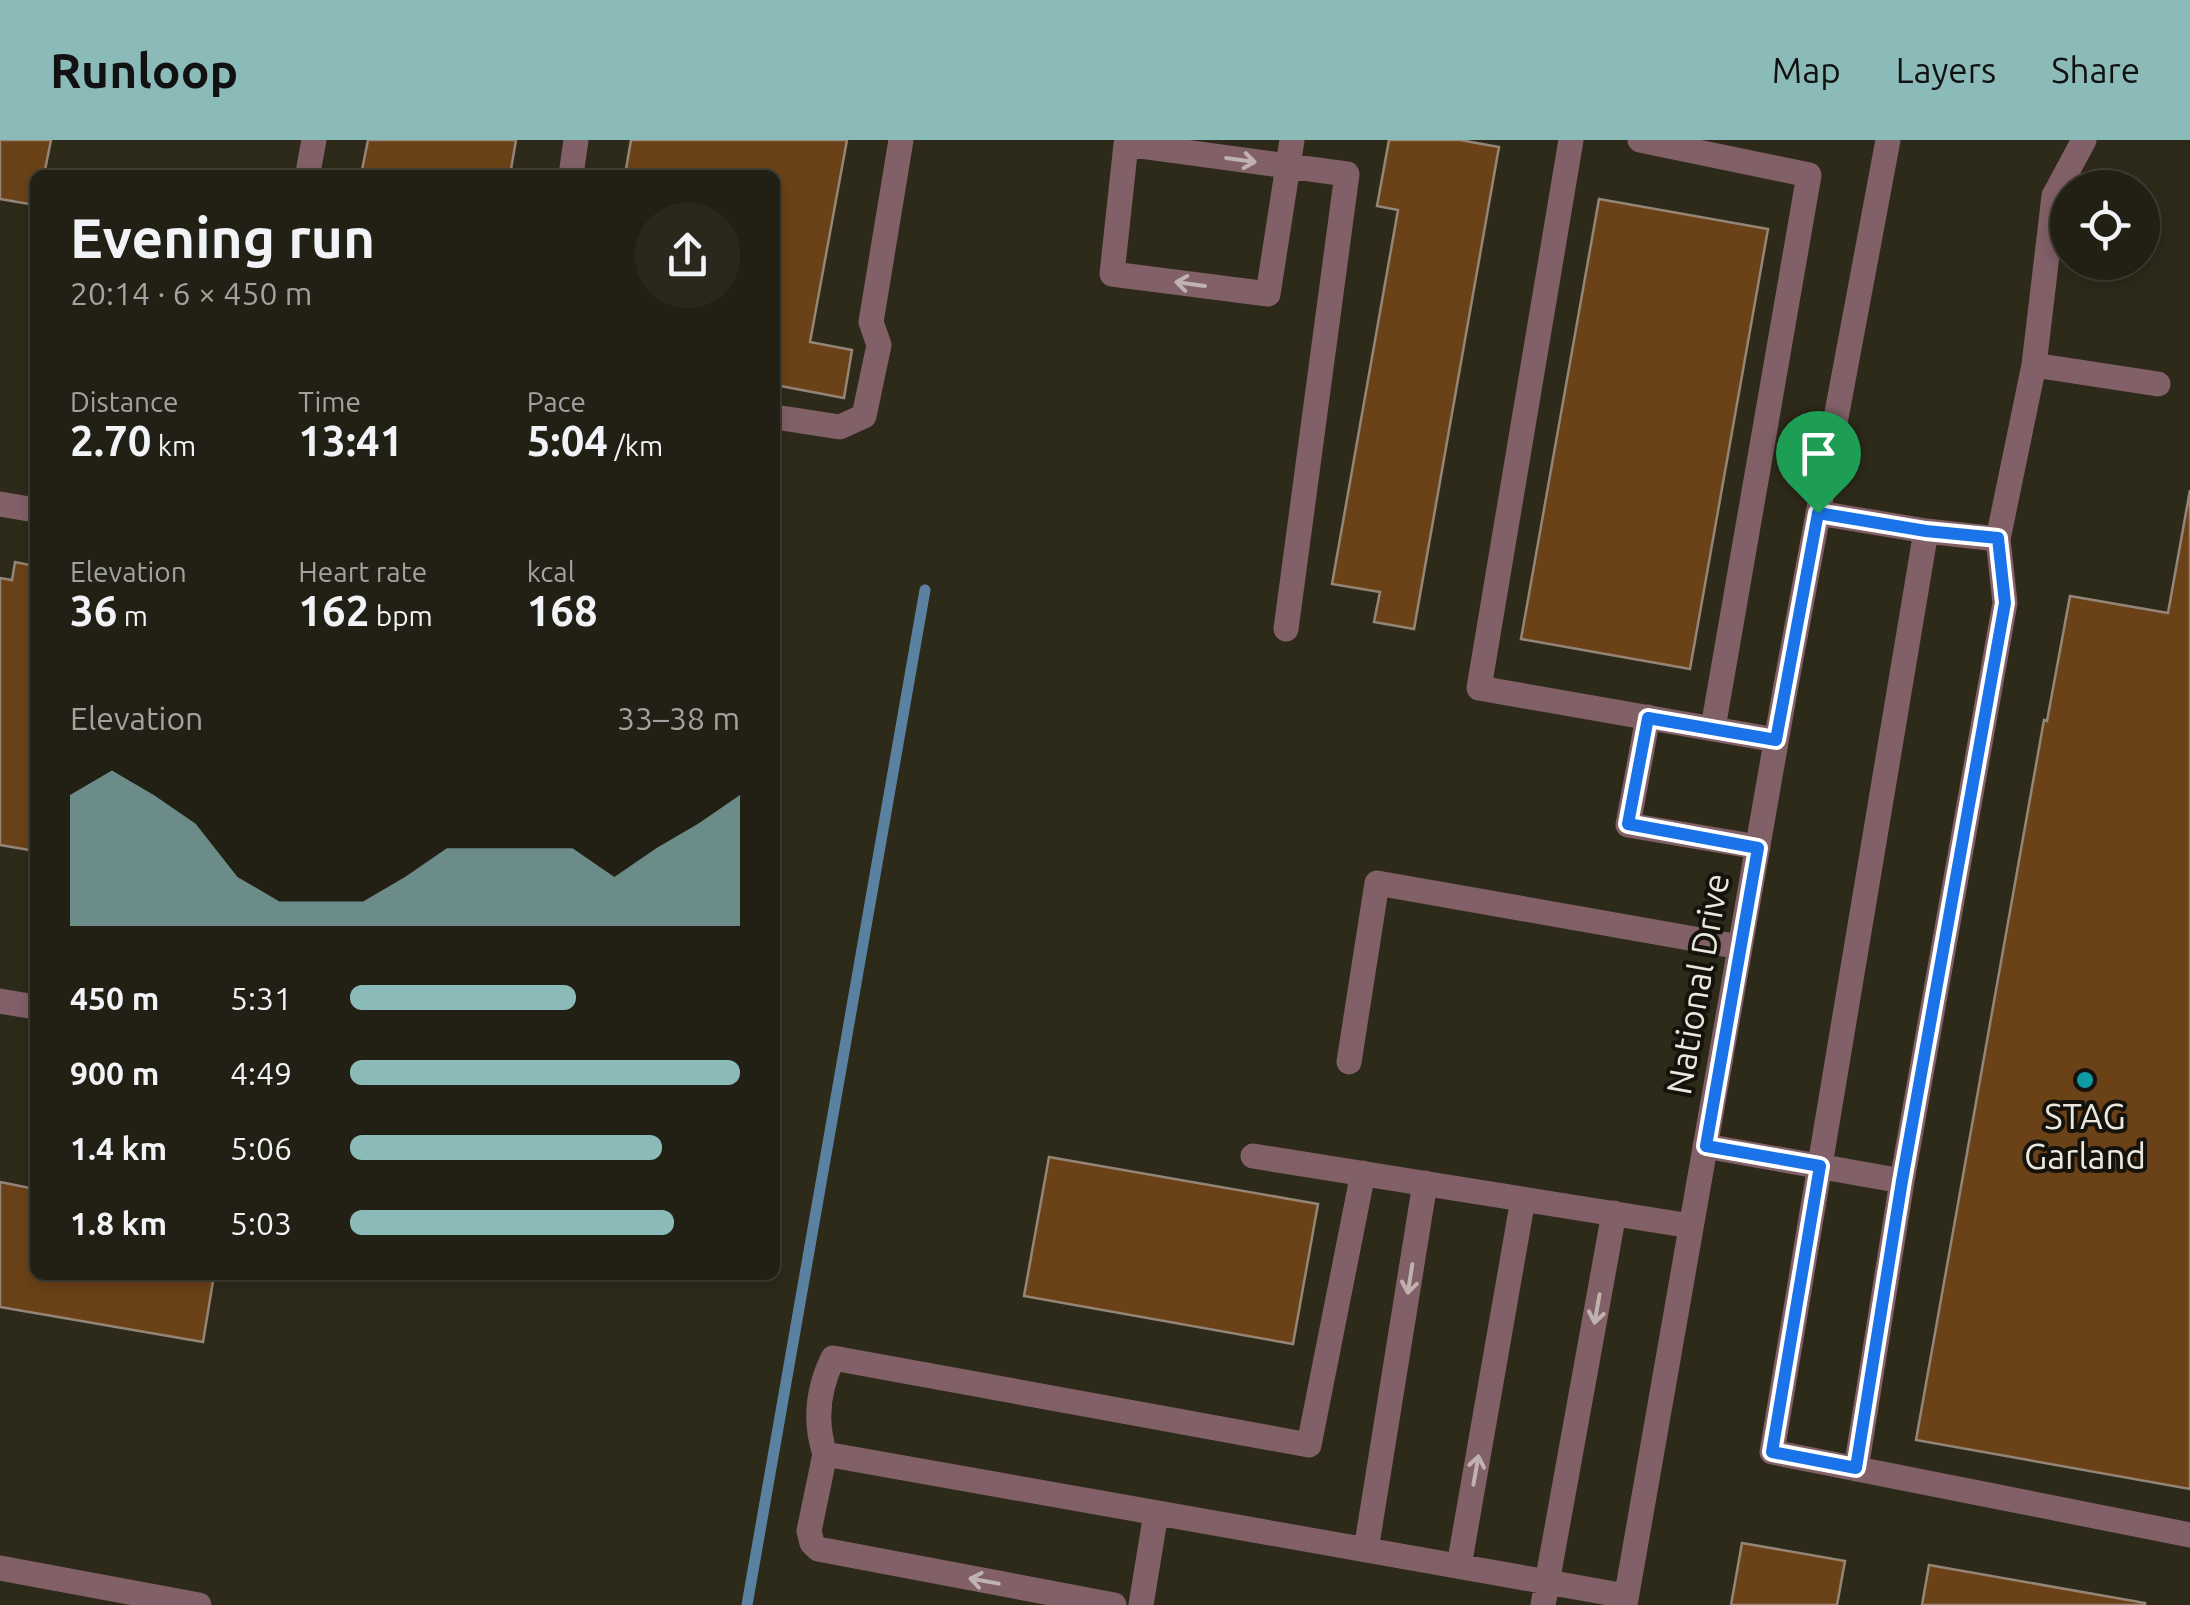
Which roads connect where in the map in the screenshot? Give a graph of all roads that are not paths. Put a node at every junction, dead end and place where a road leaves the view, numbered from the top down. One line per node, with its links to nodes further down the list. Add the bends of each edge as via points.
1 (314, 140): 9 (street)
2 (576, 140): 11 (street)
3 (901, 140): 14 (street, via 871,322 880,345 864,416 840,427)
4 (1292, 140): 10 (street)
5 (1571, 140): 21 (street, via 1479,688)
6 (1640, 140): 22 (street, via 1808,175)
7 (1888, 140): 17 (street, National Drive)
8 (2084, 140): 12 (street, via 2054,196)
9 (309, 167)
10 (1288, 167): 10 (street, one-way to 10, via 1268,294 1112,274 1126,144); 20 (street, via 1347,174)
11 (572, 170)
12 (2034, 365): 13 (street); 19 (street)
13 (2158, 384)
14 (780, 418)
15 (0, 504): 16 (street)
16 (30, 509)
17 (1818, 513): 18 (street); 23 (street, National Drive)
18 (1926, 531): 19 (street); 31 (street)
19 (1998, 538): 33 (street, via 2005,603)
20 (1286, 628)
21 (1648, 718): 22 (street); 24 (street, via 1628,824)
22 (1713, 728): 23 (street)
23 (1776, 740): 24 (street, National Drive)
24 (1758, 848): 25 (street, National Drive)
25 (1740, 947): 28 (street, via 1377,883); 29 (street, National Drive)
26 (0, 1001): 27 (street)
27 (30, 1006)
28 (1349, 1062)
29 (1706, 1146): 31 (street); 37 (street, National Drive)
30 (1253, 1156): 32 (street)
31 (1820, 1166): 33 (street); 39 (street, via 1772,1452)
32 (1363, 1174): 34 (street); 38 (street, via 1309,1445 833,1358 818,1406)
33 (1902, 1181): 39 (street)
34 (1425, 1183): 35 (street); 42 (street, one-way to 42)
35 (1523, 1199): 36 (street); 43 (street, one-way to 35)
36 (1614, 1213): 37 (street); 45 (street, one-way to 45)
37 (1691, 1226): 46 (street, National Drive)
38 (825, 1454): 40 (street); 48 (street, one-way to 38, via 818,1549 809,1531)
39 (1856, 1468): 41 (street)
40 (1156, 1512): 42 (street); 49 (street)
41 (2190, 1535)
42 (1366, 1550): 43 (street)
43 (1459, 1566): 45 (street)
44 (0, 1568): 47 (street)
45 (1546, 1593): 46 (street)
46 (1625, 1600)
47 (200, 1605)
48 (1114, 1605)
49 (1141, 1605)

